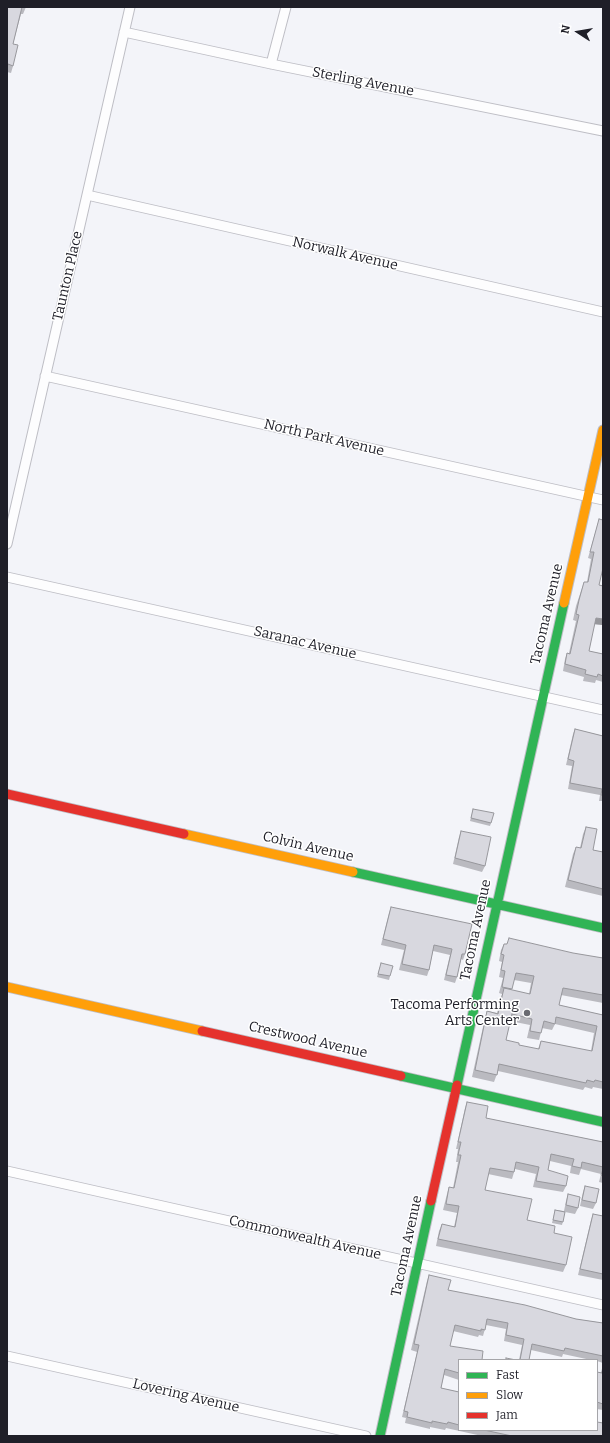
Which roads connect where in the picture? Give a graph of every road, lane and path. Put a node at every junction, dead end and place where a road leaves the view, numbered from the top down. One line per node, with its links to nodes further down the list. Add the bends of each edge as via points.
1 (130, 7): 3 (street, Taunton Place)
2 (286, 7): 4 (street)
3 (124, 32): 4 (street, Sterling Avenue); 6 (street, Taunton Place)
4 (271, 64): 5 (street, Sterling Avenue)
5 (603, 131)
6 (86, 195): 7 (street, Norwalk Avenue); 8 (street, Taunton Place)
7 (603, 312)
8 (45, 376): 10 (street, North Park Avenue); 12 (street, Taunton Place)
9 (603, 430): 10 (street, Tacoma Avenue)
10 (588, 497): 11 (street, North Park Avenue); 14 (street, Tacoma Avenue)
11 (603, 500)
12 (7, 544)
13 (7, 577): 14 (street, Saranac Avenue)
14 (543, 697): 15 (street, Saranac Avenue); 17 (street, Tacoma Avenue)
15 (603, 710)
16 (7, 794): 17 (street, Colvin Avenue)
17 (496, 904): 18 (street, Colvin Avenue); 20 (street, Tacoma Avenue)
18 (603, 928)
19 (7, 986): 20 (street, Crestwood Avenue)
20 (456, 1088): 21 (street, Crestwood Avenue); 23 (street, Tacoma Avenue)
21 (603, 1122)
22 (7, 1172): 23 (street, Commonwealth Avenue)
23 (417, 1264): 24 (street, Commonwealth Avenue); 27 (street, Tacoma Avenue)
24 (603, 1305)
25 (7, 1356): 26 (street, Lovering Avenue)
26 (366, 1436)
27 (380, 1436)

